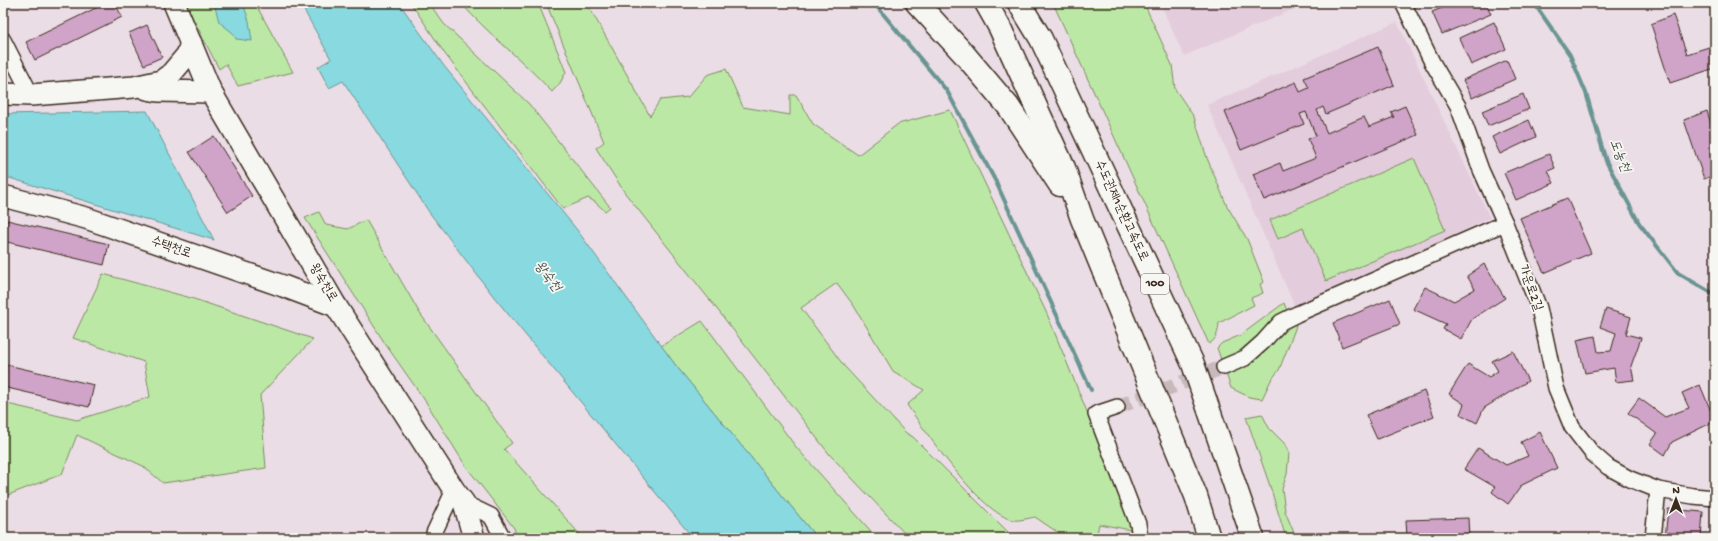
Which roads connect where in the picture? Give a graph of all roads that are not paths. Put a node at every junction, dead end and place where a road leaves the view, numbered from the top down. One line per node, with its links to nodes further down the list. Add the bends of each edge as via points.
1 (174, 3): 9 (street, 왕숙천로)
2 (917, 3): 15 (highway, via 1008,106)
3 (986, 3): 15 (highway, via 1064,168)
4 (1018, 3): 7 (highway, 수도권제1순환고속도로 / 100)
5 (1026, 3): 7 (highway)
6 (1403, 3): 16 (street, 가운로2길, via 1432,62 1458,106)
7 (1041, 39): 28 (highway, 수도권제1순환고속도로 / 100, via 1193,364)
8 (3, 40): 13 (street)
9 (191, 43): 10 (street, via 186,55 167,78); 11 (street, 왕숙천로)
10 (134, 87): 11 (street, via 158,91); 13 (street)
11 (211, 92): 17 (street, 왕숙천로)
12 (3, 94): 13 (street)
13 (31, 95)
14 (3, 196): 17 (street, 수택천로, via 86,218)
15 (1082, 219): 27 (highway, via 1196,496)
16 (1505, 223): 18 (street, via 1281,322 1245,358); 20 (street, 가운로2길, via 1539,308 1556,388 1572,427 1592,453 1608,467)
17 (336, 306): 21 (street, 왕숙천로)
18 (1224, 366)
19 (1117, 407): 26 (street, via 1096,414 1138,524)
20 (1658, 490): 22 (street, 가운로2길); 29 (street)
21 (459, 496): 23 (street); 24 (street, 왕숙천로); 25 (street, via 491,516)
22 (1715, 498)
23 (434, 533)
24 (474, 538)
25 (503, 538)
26 (1140, 538)
27 (1209, 538)
28 (1252, 538)
29 (1653, 538)

